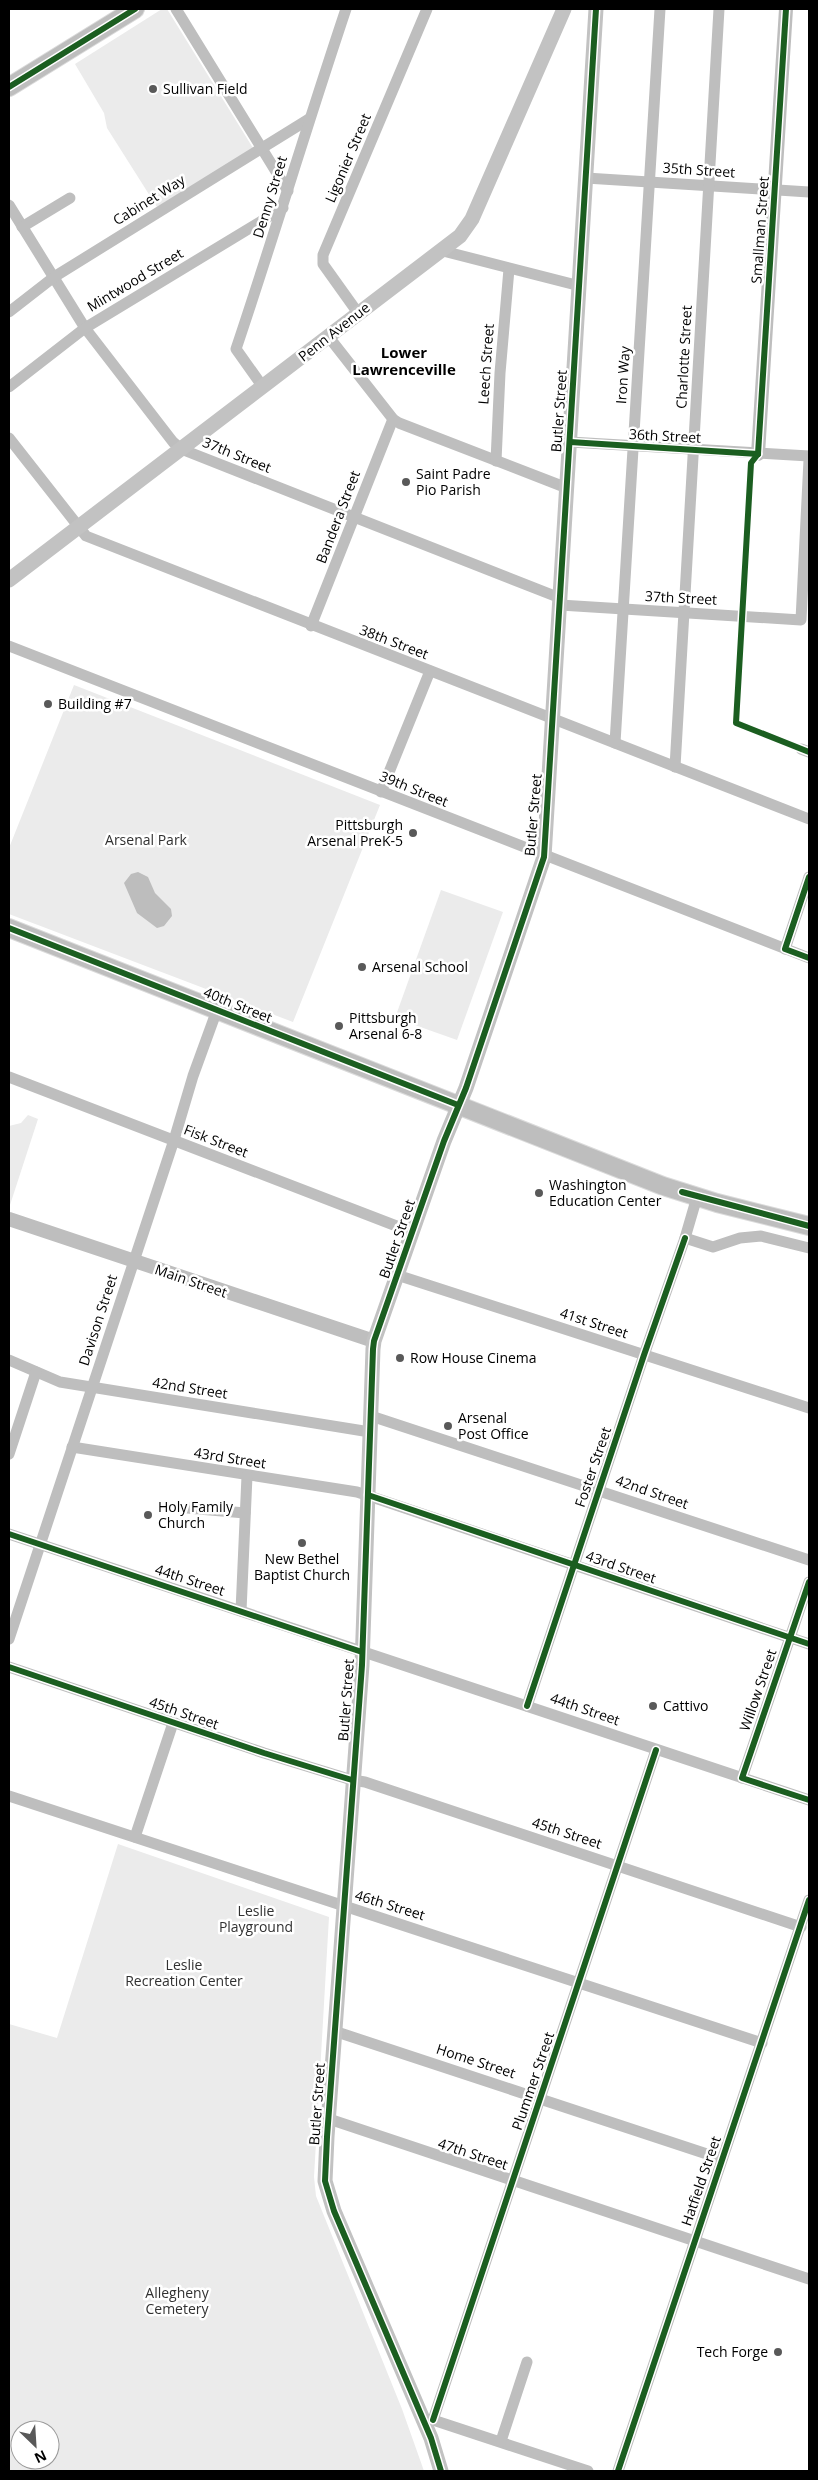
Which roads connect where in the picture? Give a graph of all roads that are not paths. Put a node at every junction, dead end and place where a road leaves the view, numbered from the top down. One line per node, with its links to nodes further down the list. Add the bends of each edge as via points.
1 (135, 9): 10 (main road)
2 (176, 9): 12 (street)
3 (346, 9): 11 (street, Denny Street)
4 (427, 9): 28 (street, Ligonier Street, via 324,255 323,264)
5 (564, 9): 23 (main road, Penn Avenue, via 472,219 460,236)
6 (596, 9): 13 (main road, Butler Street)
7 (660, 9): 14 (street, Iron Way)
8 (719, 9): 15 (street, Charlotte Street)
9 (786, 9): 16 (street, Smallman Street)
10 (9, 87)
11 (309, 119): 12 (street, Cabinet Way); 17 (street, Denny Street)
12 (261, 148): 17 (street); 25 (street, Cabinet Way)
13 (586, 178): 14 (street, 35th Street); 26 (main road, Butler Street)
14 (650, 182): 15 (street, 35th Street); 36 (street, Iron Way)
15 (709, 186): 16 (street, 35th Street); 38 (street, Charlotte Street)
16 (775, 189): 18 (street, 35th Street); 39 (street, Smallman Street)
17 (288, 191): 21 (street, Denny Street)
18 (809, 192)
19 (70, 198): 22 (street)
20 (9, 205): 22 (street, 37th Street)
21 (283, 208): 29 (street, Mintwood Street); 31 (street, Denny Street, via 236,349)
22 (22, 227): 25 (street, 37th Street)
23 (442, 251): 24 (street); 28 (main road, Penn Avenue)
24 (509, 269): 26 (street); 42 (street, Leech Street)
25 (54, 277): 27 (street, Cabinet Way); 29 (street, 37th Street)
26 (580, 286): 35 (main road, Butler Street)
27 (9, 312)
28 (358, 313): 30 (main road, Penn Avenue)
29 (85, 328): 32 (street, Mintwood Street); 37 (street, 37th Street)
30 (328, 336): 31 (main road, Penn Avenue); 33 (street)
31 (263, 386): 37 (main road, Penn Avenue)
32 (9, 387)
33 (393, 419): 42 (street); 44 (street, Bandera Street)
34 (9, 438): 45 (street, 38th Street)
35 (570, 442): 36 (street, 36th Street); 43 (main road, Butler Street)
36 (634, 448): 38 (street, 36th Street); 48 (street, Iron Way)
37 (181, 449): 44 (street, 37th Street); 45 (main road, Penn Avenue)
38 (693, 450): 39 (street, 36th Street); 49 (street, Charlotte Street)
39 (758, 454): 40 (street, 36th Street)
40 (809, 456)
41 (809, 460): 49 (street, 37th Street, via 801,620)
42 (496, 461): 43 (street)
43 (567, 488): 47 (main road, Butler Street)
44 (354, 517): 47 (street, 37th Street); 50 (street, Bandera Street)
45 (78, 528): 46 (main road, Penn Avenue); 50 (street, 38th Street, via 86,536)
46 (9, 580)
47 (560, 602): 48 (street, 37th Street); 53 (main road, Butler Street)
48 (624, 609): 49 (street, 37th Street); 54 (street, Iron Way)
49 (684, 613): 55 (street, Charlotte Street)
50 (311, 626): 52 (street, 38th Street)
51 (9, 646): 56 (street, 39th Street)
52 (430, 671): 53 (street, 38th Street); 56 (street)
53 (553, 719): 54 (street, 38th Street); 58 (main road, Butler Street)
54 (615, 743): 55 (street, 38th Street)
55 (675, 766): 57 (street, 38th Street)
56 (381, 792): 58 (street, 39th Street)
57 (809, 819)
58 (544, 856): 61 (street, 39th Street); 65 (main road, Butler Street)
59 (809, 877): 61 (street)
60 (9, 928): 63 (main road, 40th Street)
61 (785, 949): 62 (street, 39th Street)
62 (809, 958)
63 (217, 1010): 65 (main road, 40th Street); 66 (street, Davison Street)
64 (9, 1077): 66 (street, Fisk Street)
65 (458, 1105): 67 (main road, 40th Street); 70 (main road, Butler Street)
66 (174, 1140): 70 (street, Fisk Street); 73 (street, Davison Street)
67 (689, 1195): 69 (main road, 40th Street); 71 (street, Foster Street)
68 (9, 1219): 73 (street, Main Street)
69 (809, 1226)
70 (412, 1232): 74 (main road, Butler Street)
71 (685, 1238): 72 (street, via 714,1247 740,1238 761,1236); 76 (street, Foster Street)
72 (809, 1248)
73 (133, 1261): 75 (street, Main Street); 79 (street, Davison Street)
74 (397, 1275): 75 (main road, Butler Street); 76 (street, 41st Street)
75 (374, 1341): 81 (main road, Butler Street)
76 (644, 1354): 80 (street, 41st Street); 86 (street, Foster Street)
77 (9, 1360): 78 (street, 42nd Street)
78 (36, 1372): 79 (street, 42nd Street, via 60,1382); 84 (street)
79 (92, 1388): 82 (street, 42nd Street); 83 (street, Davison Street)
80 (809, 1408)
81 (371, 1416): 82 (main road, Butler Street); 86 (street, 42nd Street)
82 (370, 1432): 87 (main road, Butler Street)
83 (72, 1447): 85 (street, 43rd Street); 91 (street, Davison Street)
84 (9, 1454)
85 (247, 1476): 87 (street, 43rd Street); 89 (street)
86 (598, 1489): 92 (street, 42nd Street); 93 (street, Foster Street)
87 (368, 1495): 93 (street, 43rd Street); 99 (main road, Butler Street)
88 (187, 1508): 89 (street)
89 (245, 1513): 95 (street)
90 (9, 1534): 91 (street, 44th Street)
91 (40, 1544): 95 (street, 44th Street); 97 (street, Davison Street)
92 (809, 1560)
93 (573, 1565): 96 (street, 43rd Street); 101 (street, Foster Street)
94 (809, 1582): 96 (street, Willow Street)
95 (241, 1611): 99 (street, 44th Street)
96 (790, 1637): 98 (street, 43rd Street); 104 (street, Willow Street)
97 (9, 1639)
98 (809, 1644)
99 (362, 1652): 101 (street, 44th Street); 105 (main road, Butler Street)
100 (9, 1667): 102 (street, 45th Street)
101 (527, 1706): 103 (street, 44th Street)
102 (173, 1723): 105 (street, 45th Street); 108 (street)
103 (656, 1750): 104 (street, 44th Street); 109 (street, Plummer Street)
104 (742, 1778): 107 (street, 44th Street)
105 (352, 1780): 109 (street, 45th Street); 111 (main road, Butler Street)
106 (9, 1796): 108 (street, 46th Street)
107 (809, 1800)
108 (135, 1837): 111 (street, 46th Street)
109 (618, 1866): 112 (street, 45th Street); 113 (street, Plummer Street)
110 (809, 1900): 112 (street, Hatfield Street)
111 (344, 1906): 113 (street, 46th Street); 114 (main road, Butler Street)
112 (801, 1927): 115 (street, Hatfield Street)
113 (579, 1982): 115 (street, 46th Street); 116 (street, Plummer Street)
114 (334, 2031): 116 (street, Home Street); 117 (main road, Butler Street)
115 (762, 2043): 118 (street, Hatfield Street)
116 (540, 2098): 118 (street, Home Street); 119 (street, Plummer Street)
117 (329, 2119): 119 (street, 47th Street); 123 (main road, Butler Street, via 325,2181 328,2196)
118 (722, 2159): 120 (street, Hatfield Street)
119 (512, 2180): 120 (street, 47th Street); 123 (street, Plummer Street)
120 (694, 2241): 121 (street, 47th Street); 127 (street, Hatfield Street)
121 (809, 2279)
122 (527, 2362): 124 (street)
123 (429, 2421): 124 (street); 125 (main road, Butler Street)
124 (501, 2441): 126 (street)
125 (441, 2471)
126 (588, 2471)
127 (618, 2471)

